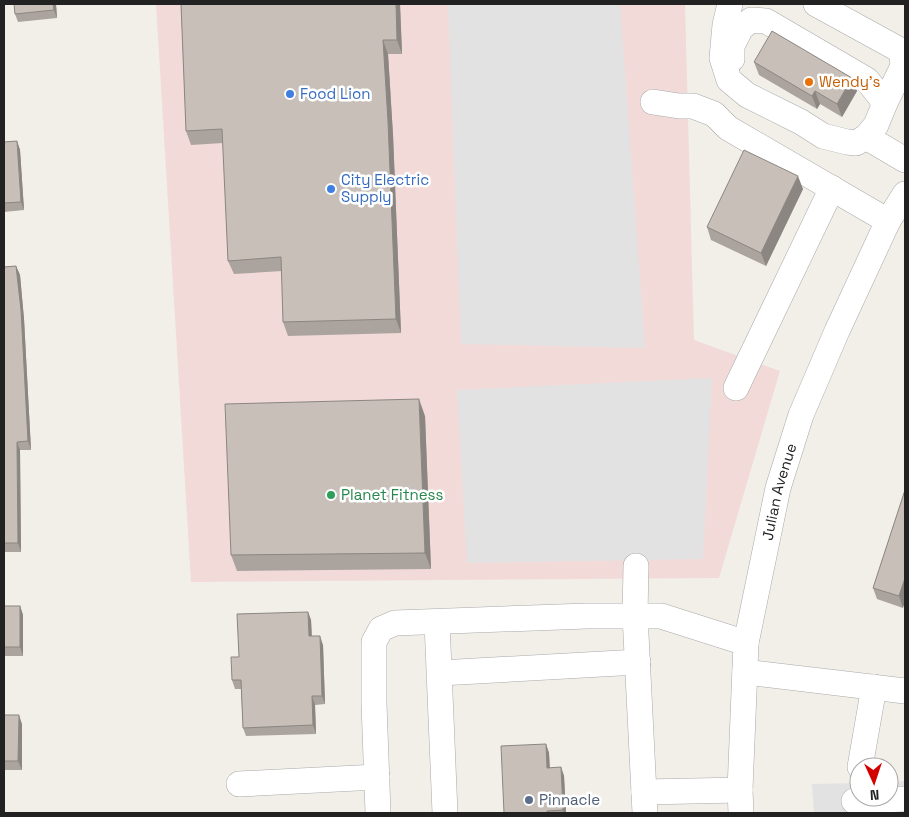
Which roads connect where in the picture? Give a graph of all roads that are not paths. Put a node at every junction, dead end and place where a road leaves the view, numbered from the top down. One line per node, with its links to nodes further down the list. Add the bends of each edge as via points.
1 (730, 4): 5 (street, via 722,58 730,80 747,95)
2 (816, 4): 4 (street, via 898,49 903,66)
3 (653, 102): 8 (street, via 693,106 714,114 728,128)
4 (885, 103): 5 (street, via 867,80 766,21 751,20 741,28 732,46 732,63 738,74 764,95 819,123); 6 (street, via 876,125)
5 (823, 136): 6 (street, via 847,142)
6 (866, 137): 7 (street)
7 (905, 160)
8 (832, 188): 10 (street); 11 (street)
9 (905, 194): 10 (street, Julian Avenue)
10 (888, 221): 15 (street, Julian Avenue, via 801,415 778,488)
11 (736, 388)
12 (636, 566): 13 (street)
13 (635, 615): 14 (street); 15 (street, via 661,616); 16 (street)
14 (437, 622): 18 (street); 22 (street, via 395,623 381,629 374,642)
15 (746, 643): 17 (street, Julian Avenue)
16 (638, 662): 18 (street); 25 (street)
17 (745, 672): 19 (street); 24 (street, Julian Avenue)
18 (440, 673): 27 (street)
19 (874, 687): 20 (street); 21 (street)
20 (905, 691)
21 (862, 757)
22 (377, 777): 23 (street); 26 (street)
23 (239, 784)
24 (740, 801): 25 (street)
25 (644, 803)
26 (378, 813)
27 (446, 813)

